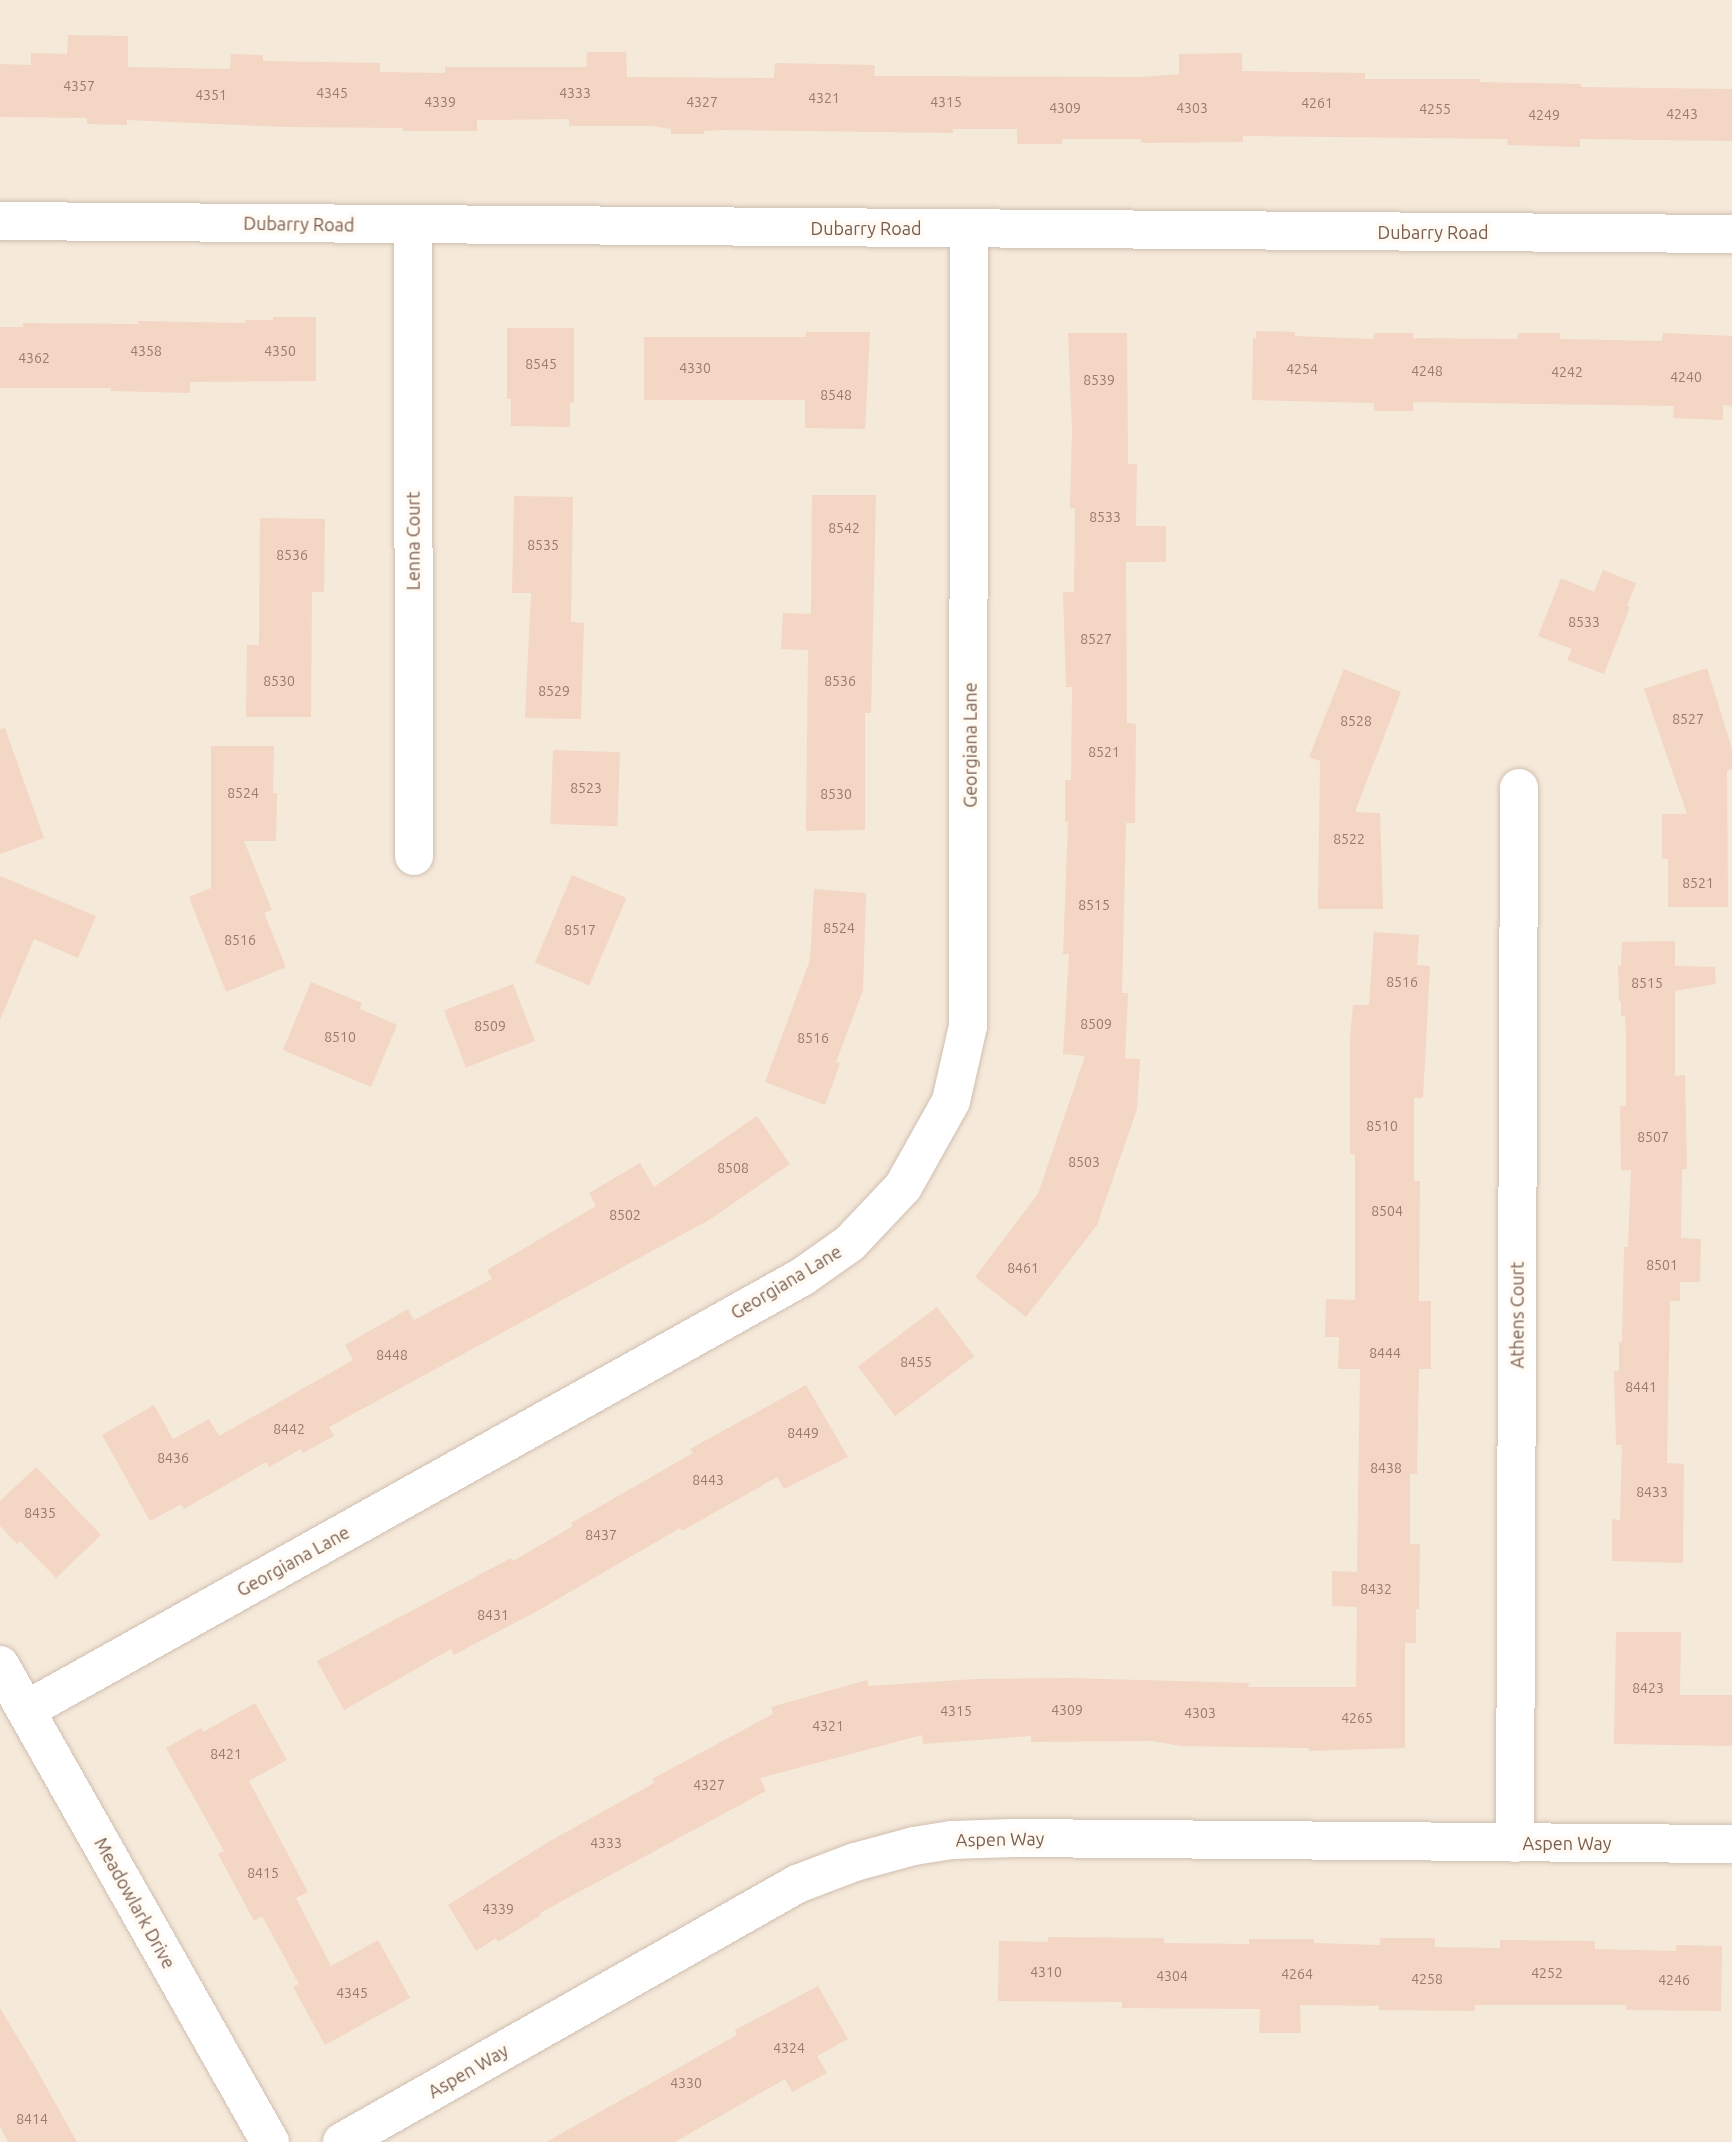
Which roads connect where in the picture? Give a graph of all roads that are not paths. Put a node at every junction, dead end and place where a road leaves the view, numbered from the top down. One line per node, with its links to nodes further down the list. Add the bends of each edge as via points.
1 (0, 220): 2 (street, Dubarry Road)
2 (413, 225): 3 (street, Dubarry Road); 6 (street, Lenna Court)
3 (969, 229): 4 (street, Dubarry Road); 8 (street, Georgiana Lane, via 968,1026 951,1101 903,1186 850,1243 802,1277)
4 (1732, 234)
5 (1519, 788): 9 (street, Athens Court)
6 (414, 856)
7 (0, 1665): 8 (street, Meadowlark Drive)
8 (26, 1710): 11 (street, Meadowlark Drive)
9 (1515, 1843): 10 (street, Aspen Way); 12 (street, Aspen Way, via 974,1838 874,1856 797,1884)
10 (1732, 1844)
11 (270, 2142)
12 (342, 2142)

